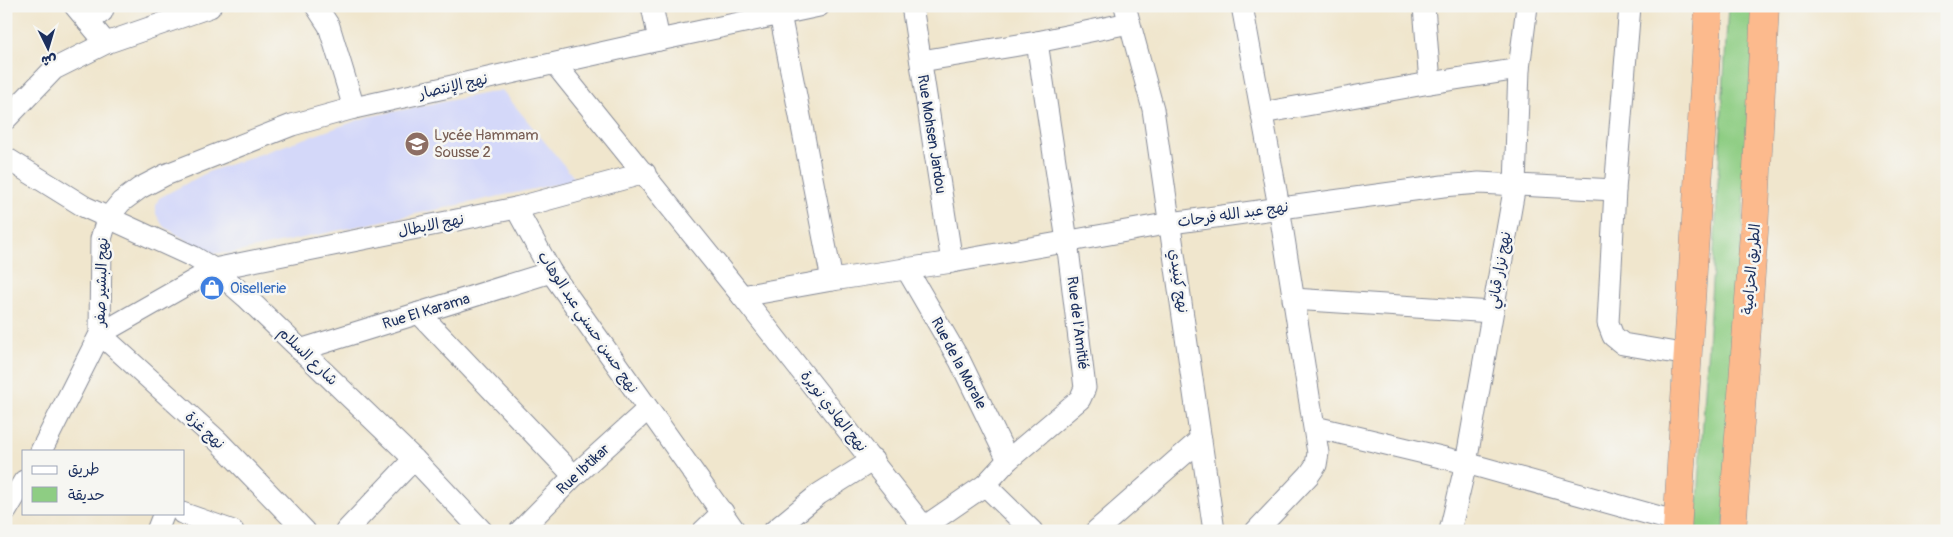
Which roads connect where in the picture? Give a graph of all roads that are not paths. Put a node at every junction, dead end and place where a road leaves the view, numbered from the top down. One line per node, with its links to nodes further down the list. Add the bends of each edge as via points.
1 (104, 6): 14 (street, via 102,12)
2 (210, 6): 18 (street)
3 (316, 6): 23 (street, via 329,26)
4 (652, 6): 16 (street)
5 (819, 6): 13 (street, نهج الإنتصار)
6 (912, 6): 19 (street, Rue Mohsen Jardou)
7 (1242, 6): 24 (street)
8 (1424, 6): 22 (street)
9 (1527, 6): 21 (street, نهج نزار قباني)
10 (1630, 6): 29 (street)
11 (1709, 6): 46 (highway)
12 (1765, 6): 78 (highway, الطريق الحزامية, via 1754,232)
13 (771, 12): 16 (street, نهج الإنتصار); 39 (street)
14 (81, 14): 18 (street)
15 (1127, 15): 17 (street); 33 (street, نهج كينيدي, via 1153,109)
16 (659, 40): 20 (street, نهج الإنتصار)
17 (1037, 42): 19 (street); 34 (street, Rue de l'Amitié)
18 (106, 43): 25 (street, via 54,69)
19 (921, 61): 35 (street, Rue Mohsen Jardou)
20 (555, 64): 23 (street, نهج الإنتصار); 27 (street)
21 (1519, 69): 22 (street); 28 (street, نهج نزار قباني)
22 (1430, 83): 24 (street)
23 (354, 108): 32 (street, نهج الإنتصار, via 292,125 165,175 121,202)
24 (1262, 113): 30 (street)
25 (6, 119)
26 (6, 158): 32 (street, نهج البشير صفر)
27 (645, 173): 31 (street, نهج الابطال); 40 (street, نهج الهادي نويرة)
28 (1515, 185): 29 (street, نهج عبد الله فرحات); 30 (street, نهج عبد الله فرحات, via 1443,186); 42 (street, نهج نزار قباني)
29 (1616, 190): 46 (street, via 1608,323 1613,336 1623,344)
30 (1279, 207): 33 (street, نهج عبد الله فرحات); 41 (street)
31 (516, 208): 37 (street, نهج الابطال); 38 (street, نهج حسن حسني عبد الوهاب)
32 (107, 218): 37 (street, شارع السلام, via 194,256); 44 (street, نهج البشير صفر, via 101,239)
33 (1171, 223): 34 (street, نهج عبد الله فرحات); 49 (street, نهج كينيدي)
34 (1067, 241): 35 (street, نهج عبد الله فرحات); 53 (street, Rue de l'Amitié, via 1085,388 1080,399)
35 (952, 262): 36 (street, نهج عبد الله فرحات)
36 (906, 268): 39 (street, نهج عبد الله فرحات); 53 (street, Rue de la Morale, via 960,361)
37 (214, 269): 44 (street, نهج الابطال); 45 (street, شارع السلام)
38 (551, 272): 43 (street, Rue El Karama); 47 (street, نهج حسن حسني عبد الوهاب)
39 (832, 280): 40 (street, نهج عبد الله فرحات)
40 (742, 296): 52 (street, نهج الهادي نويرة)
41 (1293, 300): 42 (street); 48 (street)
42 (1492, 312): 54 (street, نهج نزار قباني)
43 (419, 313): 45 (street, Rue El Karama); 55 (street)
44 (100, 334): 50 (street, نهج البشير صفر); 66 (street, نهج غزة, via 218,441)
45 (300, 350): 51 (street, شارع السلام)
46 (1688, 355): 62 (highway)
47 (648, 409): 55 (street, Rue Ibtikar); 59 (street, نهج حسن حسني عبد الوهاب)
48 (1315, 427): 54 (street); 76 (street, via 1316,465)
49 (1201, 439): 74 (street); 75 (street, نهج كينيدي)
50 (42, 450)
51 (414, 458): 67 (street); 68 (street, شارع السلام)
52 (873, 460): 63 (street, نهج الهادي نويرة); 72 (street, via 819,494)
53 (1008, 460): 57 (street, Rue de l'Amitié)
54 (1466, 463): 62 (street); 77 (street, نهج نزار قباني)
55 (574, 476): 69 (street, Rue Ibtikar)
56 (22, 484): 58 (street)
57 (985, 485): 63 (street, Rue de l'Amitié); 73 (street)
58 (6, 511)
59 (723, 512): 70 (street); 71 (street, نهج حسن حسني عبد الوهاب)
60 (164, 514): 64 (street)
61 (185, 514): 65 (street)
62 (1678, 526)
63 (925, 529)
64 (157, 531)
65 (233, 531)
66 (305, 531)
67 (346, 531)
68 (482, 531)
69 (520, 531)
70 (703, 531)
71 (736, 531)
72 (774, 531)
73 (1032, 531)
74 (1096, 531)
75 (1214, 531)
76 (1256, 531)
77 (1450, 531)
78 (1732, 531)

